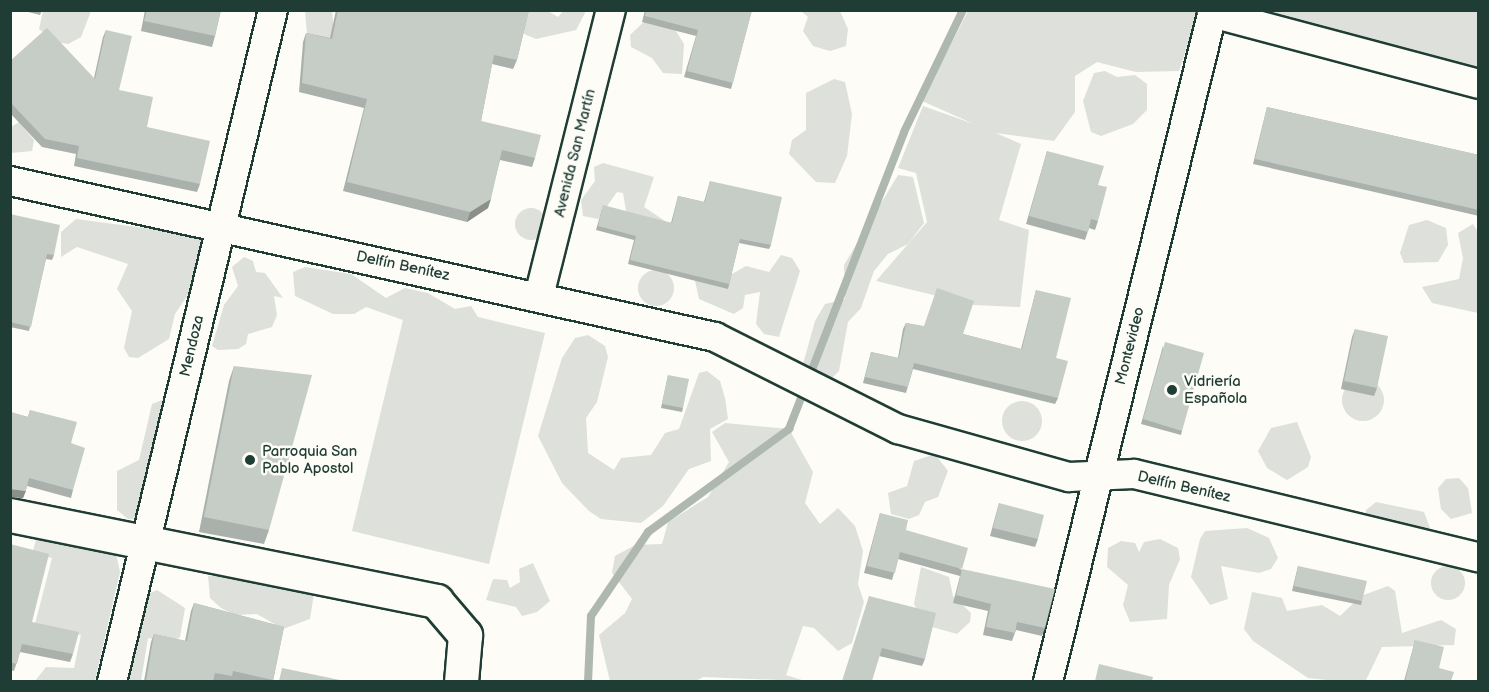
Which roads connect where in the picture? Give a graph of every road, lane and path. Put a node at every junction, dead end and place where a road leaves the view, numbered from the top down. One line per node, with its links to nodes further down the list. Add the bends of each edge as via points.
1 (273, 10): 6 (street, Mendoza)
2 (611, 10): 7 (street, Avenida San Martín)
3 (1212, 12): 4 (street); 8 (street, Montevideo)
4 (1479, 84)
5 (10, 182): 6 (street, Delfín Benítez)
6 (221, 226): 7 (street, Delfín Benítez); 10 (street, Mendoza)
7 (539, 296): 8 (street, Delfín Benítez, via 715,337 898,429 1069,477)
8 (1098, 476): 11 (street, Delfín Benítez, via 1134,474); 14 (street, Montevideo)
9 (10, 515): 10 (street)
10 (145, 546): 12 (street, Mendoza); 13 (street, via 436,601 465,635)
11 (1479, 557)
12 (112, 681)
13 (461, 681)
14 (1048, 681)

